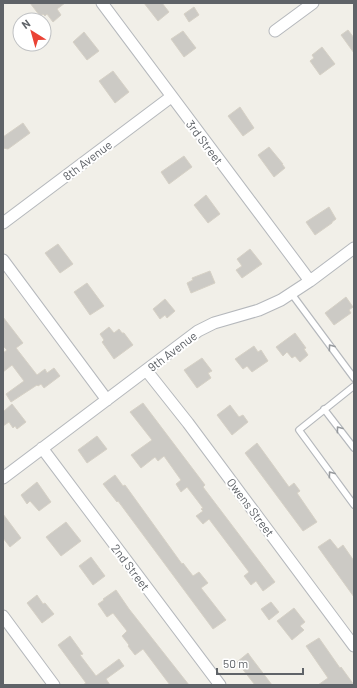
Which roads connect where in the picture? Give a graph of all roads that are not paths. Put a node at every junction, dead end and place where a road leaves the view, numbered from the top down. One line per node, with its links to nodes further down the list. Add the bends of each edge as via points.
1 (102, 3): 4 (street, 3rd Street)
2 (314, 3): 3 (street)
3 (276, 31)
4 (171, 97): 5 (street, 8th Avenue); 8 (street, 3rd Street)
5 (3, 223)
6 (354, 248): 8 (street, 9th Avenue)
7 (3, 260): 13 (street)
8 (310, 281): 9 (street, 9th Avenue)
9 (291, 293): 10 (street, 9th Avenue, via 259,310 214,323 198,331); 11 (lane, one-way to 9)
10 (146, 370): 13 (street, 9th Avenue); 20 (street, Owens Street)
11 (354, 378)
12 (354, 386): 14 (lane)
13 (107, 400): 15 (street, 9th Avenue)
14 (324, 409): 16 (lane, one-way to 14); 18 (lane, one-way to 14, via 299,430)
15 (42, 448): 17 (street, 9th Avenue); 22 (street, 2nd Street)
16 (354, 448)
17 (3, 478)
18 (354, 505)
19 (3, 616): 21 (street)
20 (354, 646)
21 (54, 685)
22 (220, 685)

